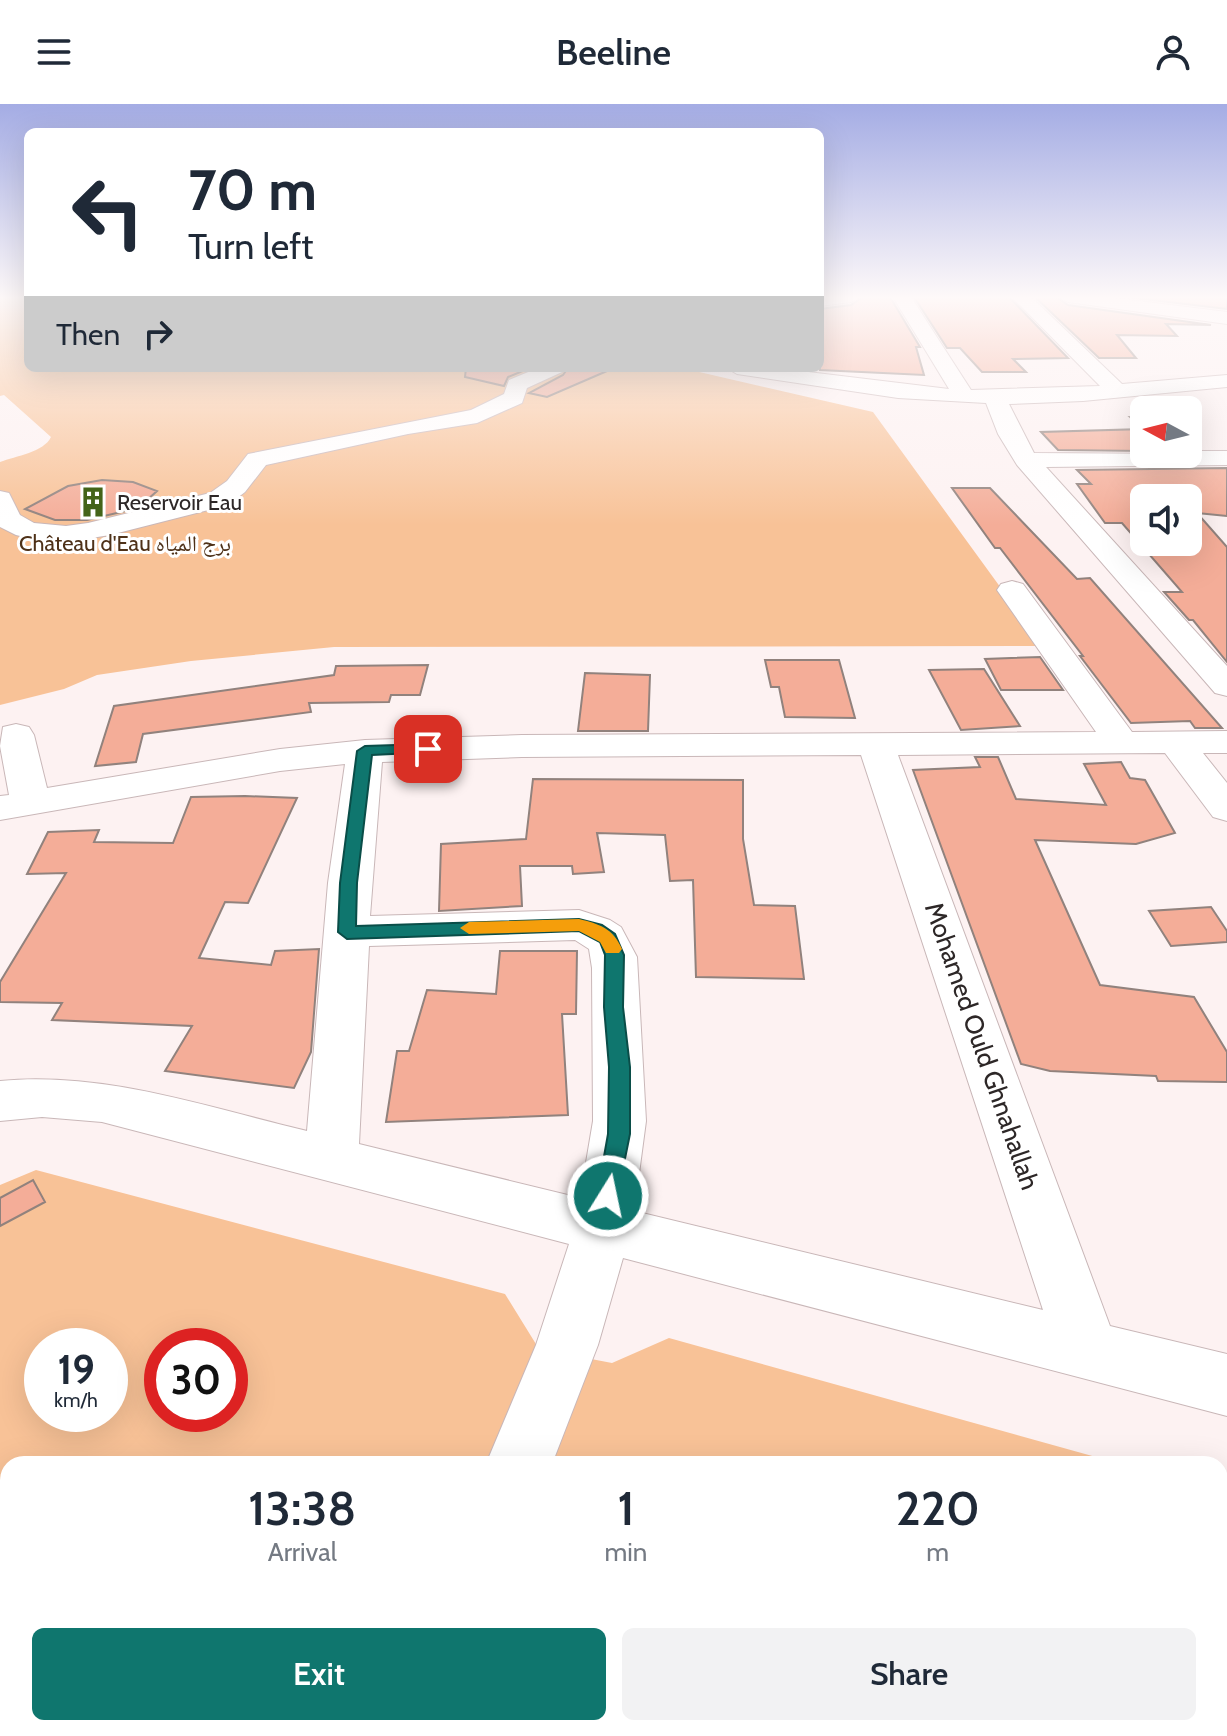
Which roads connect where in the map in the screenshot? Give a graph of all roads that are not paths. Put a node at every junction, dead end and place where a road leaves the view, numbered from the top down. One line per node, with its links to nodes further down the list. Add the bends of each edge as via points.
1 (543, 373): 15 (street, via 517,385 514,398 477,416 257,459 237,486 218,500 116,526 62,533 27,530 8,520)
2 (783, 373): 7 (street)
3 (950, 373): 7 (street)
4 (1099, 373): 6 (street)
5 (1227, 381): 6 (street)
6 (1116, 390): 8 (street)
7 (964, 396): 8 (street)
8 (995, 397): 12 (street)
9 (1202, 458): 10 (street)
10 (1227, 458)
11 (1130, 459): 12 (street)
12 (1026, 460): 17 (street)
13 (1200, 468): 14 (street)
14 (1217, 484)
15 (0, 499)
16 (1012, 590): 21 (street)
17 (1227, 686)
18 (16, 735): 24 (street)
19 (1175, 742): 20 (street); 21 (street); 25 (street)
20 (1227, 742)
21 (1123, 744): 22 (street)
22 (876, 745): 23 (street); 30 (street, Mohamed Ould Ghnahallah)
23 (365, 751): 24 (street, via 265,762); 26 (street)
24 (15, 804)
25 (1227, 809)
26 (347, 932): 28 (street); 29 (street, via 579,925 608,939 615,955 619,1134)
27 (0, 1101): 28 (street, via 42,1097 102,1102)
28 (331, 1159): 29 (street)
29 (603, 1227): 30 (street); 32 (street, via 546,1403)
30 (1087, 1348): 31 (street)
31 (1227, 1385)
32 (523, 1456)

